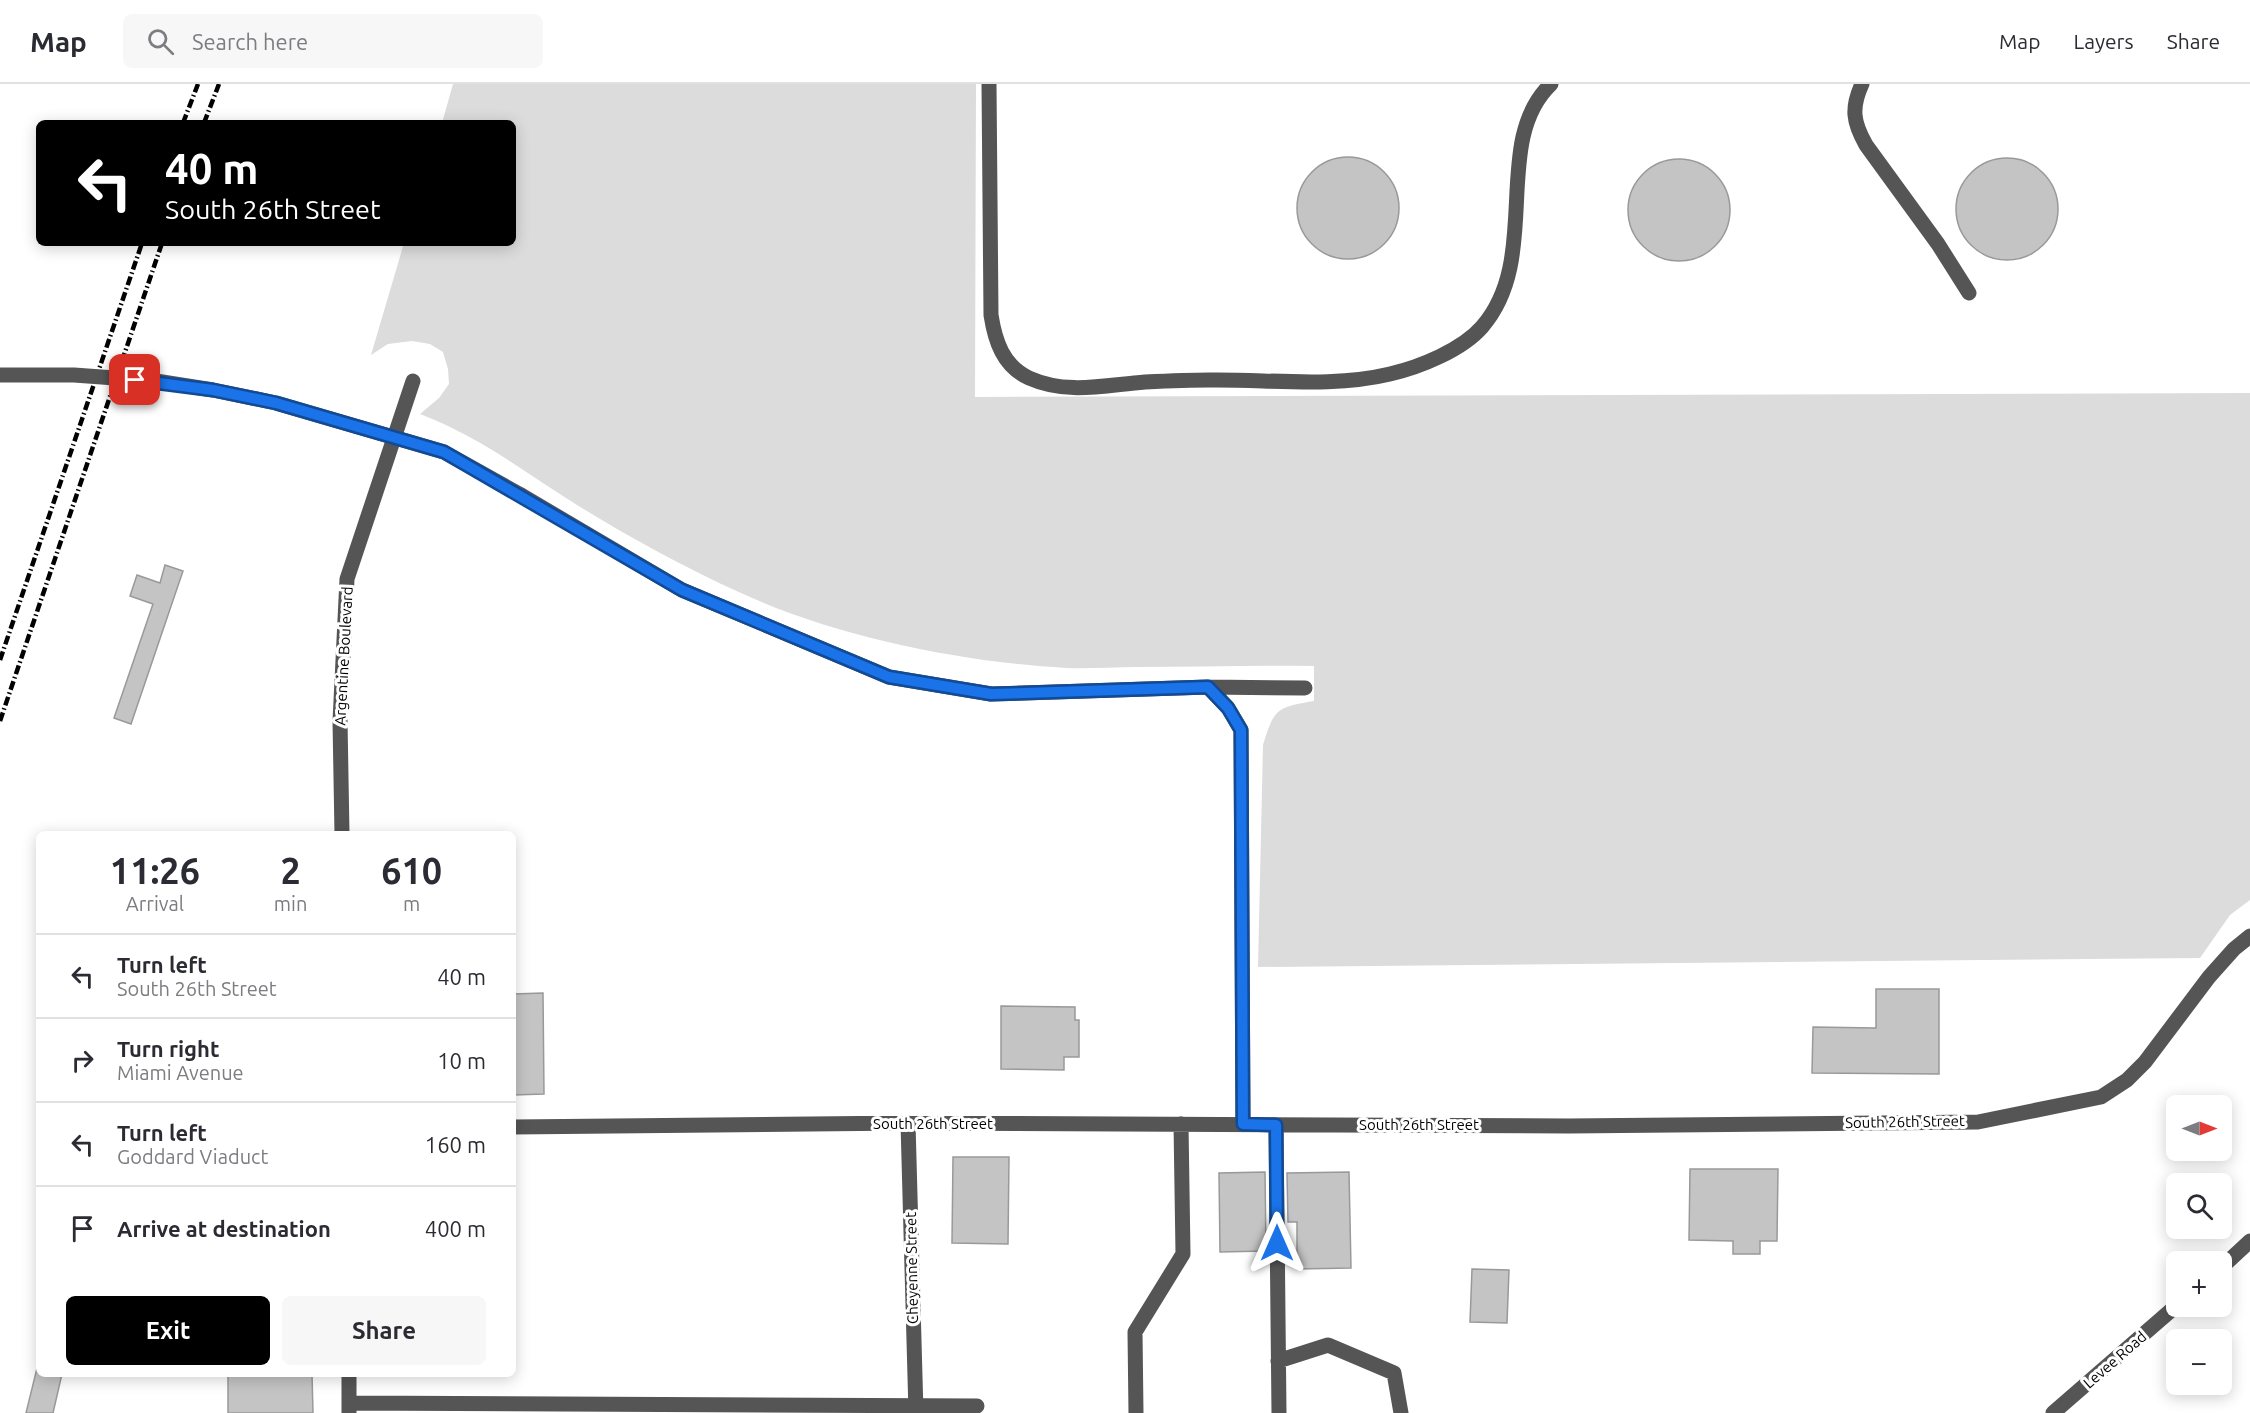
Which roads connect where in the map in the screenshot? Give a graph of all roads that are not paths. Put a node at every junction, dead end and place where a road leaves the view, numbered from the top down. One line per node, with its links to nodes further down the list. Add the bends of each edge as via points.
1 (989, 84): 2 (street, via 994,336 1013,368 1027,377 1065,388 1090,389 1145,382 1348,379 1422,365 1453,349 1481,328 1500,301 1512,266 1520,155 1527,123)
2 (1551, 84)
3 (1862, 84): 4 (street, via 1855,105 1857,128)
4 (1969, 293)
5 (0, 375): 7 (street, bridge, via 74,375 213,390 276,403 444,452 682,590 889,677 991,694)
6 (413, 381): 9 (street, Argentine Boulevard, via 347,579 340,721)
7 (1208, 687): 8 (street); 13 (street, via 1228,708 1241,730)
8 (1305, 688)
9 (342, 831)
10 (2250, 936): 14 (street, South 26th Street, via 2209,977 2127,1080 2101,1096 1978,1122)
11 (908, 1124): 12 (street, South 26th Street); 15 (street, South 26th Street); 23 (street, Cheyenne Street)
12 (1181, 1124): 13 (street, South 26th Street); 24 (street, via 1183,1254 1135,1332)
13 (1243, 1124): 14 (street, South 26th Street)
14 (1276, 1125): 19 (street)
15 (516, 1127)
16 (2250, 1241): 17 (street)
17 (2232, 1258)
18 (2166, 1315): 27 (street, Levee Road)
19 (1278, 1361): 25 (street); 26 (street, via 1328,1345 1394,1373)
20 (349, 1377): 22 (street)
21 (977, 1406): 23 (street)
22 (349, 1408): 23 (street)
23 (916, 1410)
24 (1136, 1413)
25 (1279, 1413)
26 (1401, 1413)
27 (2053, 1413)

